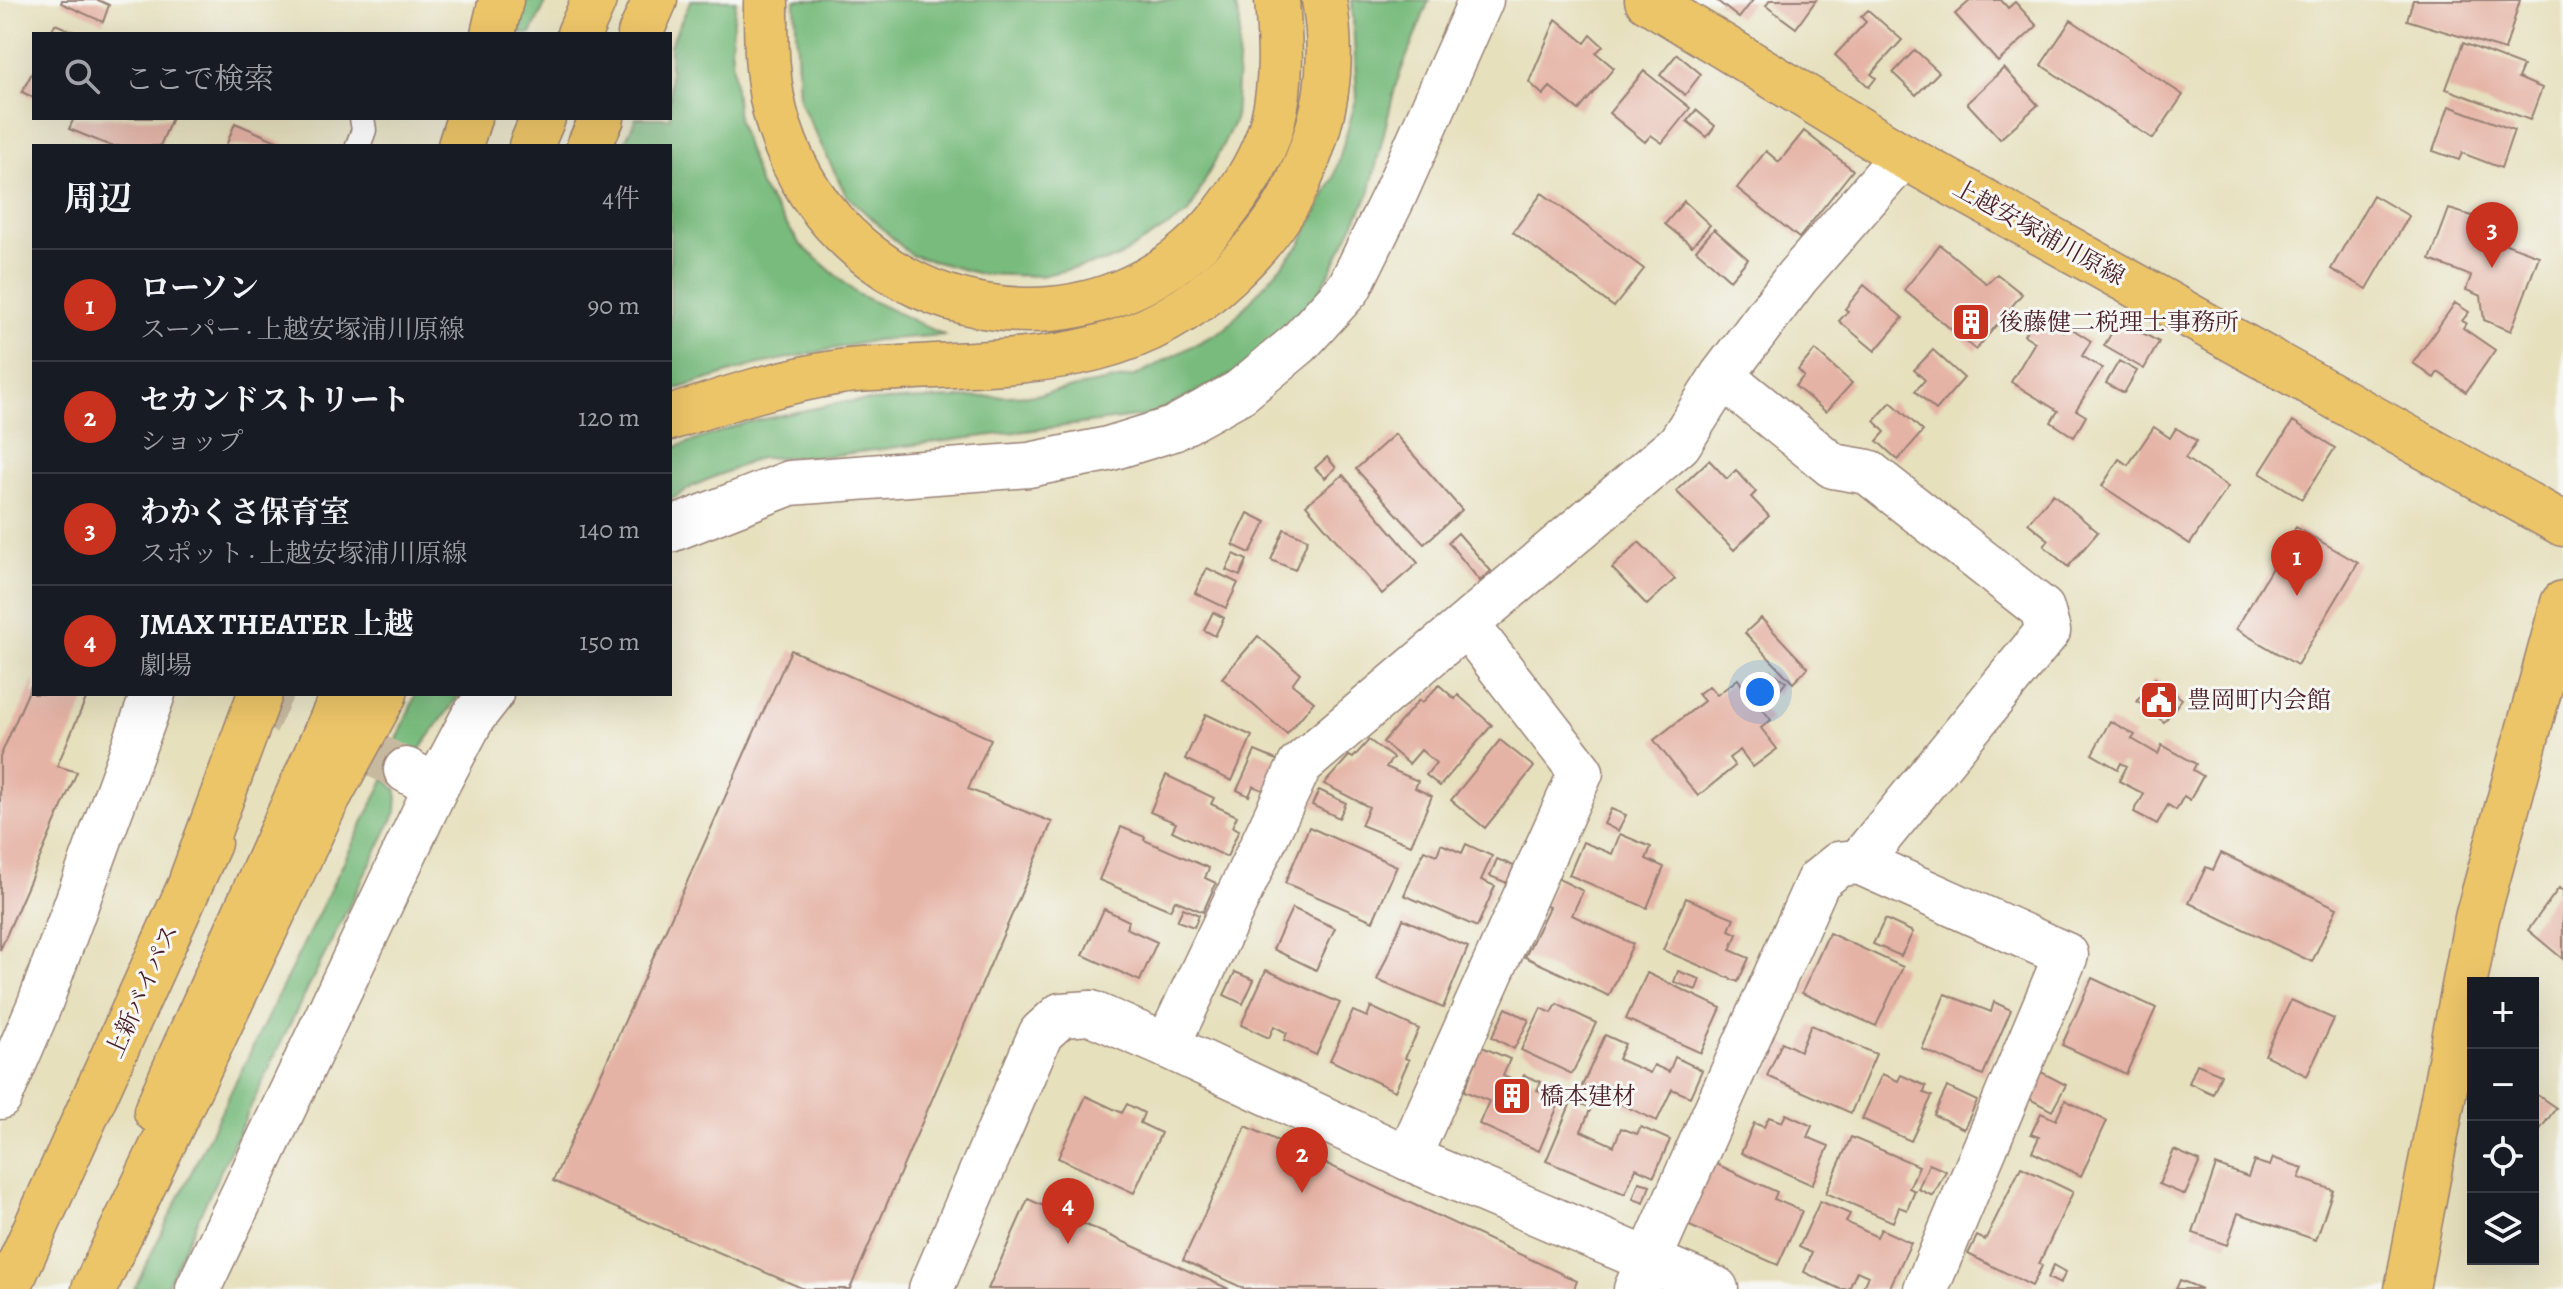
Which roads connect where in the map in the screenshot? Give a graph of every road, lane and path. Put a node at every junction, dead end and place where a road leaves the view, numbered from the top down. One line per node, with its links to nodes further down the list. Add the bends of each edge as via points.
1 (501, 0): 9 (main road)
2 (594, 0): 10 (main road)
3 (655, 0): 11 (main road)
4 (766, 0): 5 (main road, via 766,54 779,125 800,175 836,228 881,266 925,289 976,306 1031,310 1081,305 1130,288 1179,260 1219,222 1251,175 1273,121 1282,60)
5 (1277, 0)
6 (1324, 0): 22 (main road, via 1329,83 1315,144 1291,198 1254,251 1205,298 1154,329 1093,351 1022,362 841,372 748,391)
7 (1481, 0): 24 (street, via 1349,288 1299,343 1240,392 1173,429 1108,449 1029,465 790,483)
8 (1647, 0): 20 (main road, 上越安塚浦川原線)
9 (493, 32)
10 (580, 32)
11 (641, 32)
12 (362, 120): 16 (lane)
13 (468, 120): 17 (main road)
14 (542, 120): 18 (main road)
15 (601, 120): 19 (main road)
16 (359, 144)
17 (461, 144)
18 (532, 144)
19 (590, 144)
20 (1903, 156): 21 (street, via 1797,277); 23 (main road, 上越安塚浦川原線)
21 (1722, 376): 26 (street, via 1679,444); 33 (street, via 1833,466 1868,472 2042,609 2048,631)
22 (672, 417)
23 (2563, 524)
24 (672, 529)
25 (2563, 603): 46 (main road, via 2477,918)
26 (1467, 625): 35 (street, via 1300,765); 37 (street, via 1581,772)
27 (152, 696): 36 (street, via 39,1006)
28 (259, 696): 34 (main road)
29 (277, 696): 34 (main road, 上新バイパス)
30 (342, 696): 40 (main road)
31 (384, 696): 41 (main road, via 327,800)
32 (489, 696): 42 (street, via 421,778)
33 (1859, 862): 38 (street, via 1839,864 1818,881); 45 (street, via 2066,955)
34 (192, 878): 39 (main road, 上新バイパス)
35 (1167, 1046): 37 (street); 43 (street, via 1091,1013 1061,1015 1041,1033)
36 (0, 1097)
37 (1408, 1158): 38 (street)
38 (1643, 1274): 44 (street)
39 (8, 1289)
40 (76, 1289)
41 (94, 1289)
42 (198, 1289)
43 (931, 1289)
44 (1716, 1289)
45 (1926, 1289)
46 (2407, 1289)

